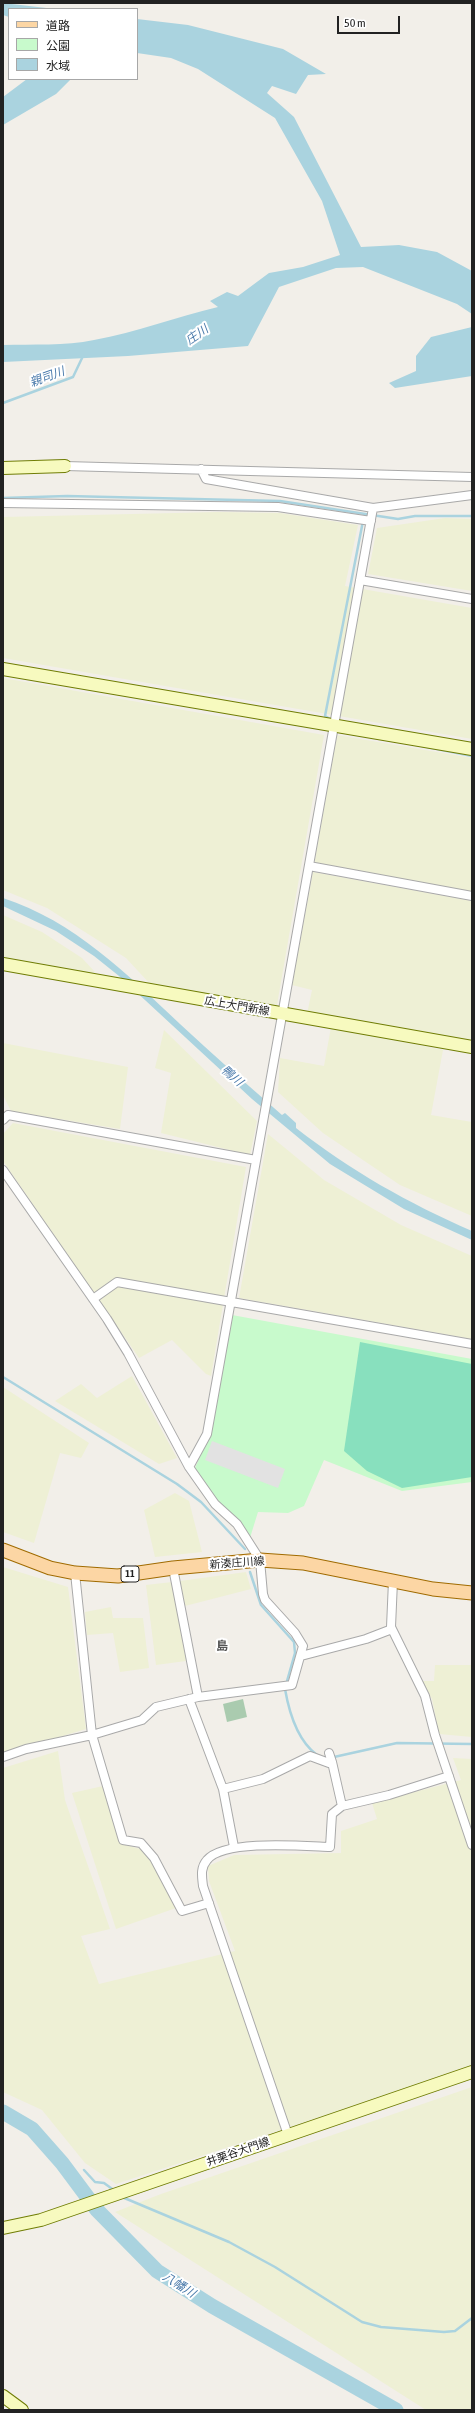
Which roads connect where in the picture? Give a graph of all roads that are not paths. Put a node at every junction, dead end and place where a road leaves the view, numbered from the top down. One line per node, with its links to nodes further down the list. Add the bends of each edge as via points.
1 (65, 466): 2 (main road); 3 (street)
2 (3, 468)
3 (201, 468): 4 (street); 7 (street, via 206,479)
4 (472, 477)
5 (472, 495): 7 (street)
6 (3, 503): 8 (street, via 278,506)
7 (373, 508): 8 (street)
8 (371, 521): 9 (street)
9 (360, 580): 10 (street); 12 (street)
10 (472, 599)
11 (3, 669): 12 (main road)
12 (333, 726): 13 (main road); 14 (street)
13 (472, 749)
14 (309, 866): 15 (street); 17 (street)
15 (472, 896)
16 (3, 964): 17 (main road, 広上大門新線)
17 (283, 1014): 18 (main road, 広上大門新線); 20 (street)
18 (472, 1047)
19 (3, 1120): 20 (street, via 8,1115)
20 (256, 1160): 23 (street)
21 (3, 1170): 22 (street)
22 (93, 1299): 23 (street, via 117,1282); 25 (street, via 128,1353)
23 (231, 1303): 24 (street); 25 (street, via 207,1434)
24 (472, 1344)
25 (189, 1467): 27 (street, via 215,1504 237,1524)
26 (3, 1550): 29 (main road, 新湊庄川線 / 11, via 50,1568)
27 (260, 1560): 28 (main road, 新湊庄川線 / 11); 30 (main road, 新湊庄川線 / 11, via 303,1563); 33 (street, via 263,1594 303,1646)
28 (173, 1568): 29 (main road, 新湊庄川線 / 11, via 118,1576); 34 (street)
29 (75, 1573): 36 (street)
30 (393, 1581): 31 (main road, 新湊庄川線 / 11, via 433,1590); 32 (street)
31 (472, 1593)
32 (392, 1629): 33 (street, via 366,1639); 40 (street, via 425,1696)
33 (301, 1656): 34 (street, via 292,1685)
34 (198, 1697): 35 (street)
35 (189, 1699): 36 (street, via 156,1707 142,1720); 41 (street)
36 (92, 1735): 38 (street, via 26,1749); 45 (street, via 123,1840 141,1843 154,1858 182,1911)
37 (330, 1753): 39 (street)
38 (3, 1757)
39 (332, 1762): 41 (street, via 329,1764 310,1756 263,1779); 42 (street)
40 (449, 1776): 42 (street, via 389,1795); 43 (street)
41 (223, 1789): 44 (street)
42 (342, 1806): 44 (street, via 332,1814 330,1846)
43 (472, 1845)
44 (234, 1847): 45 (street, via 207,1859 201,1870)
45 (209, 1903): 47 (street)
46 (472, 2072): 47 (main road, 井栗谷大門線)
47 (288, 2135): 48 (main road, 井栗谷大門線, via 41,2220)
48 (3, 2228)
49 (3, 2396): 50 (main road)
50 (22, 2410)

